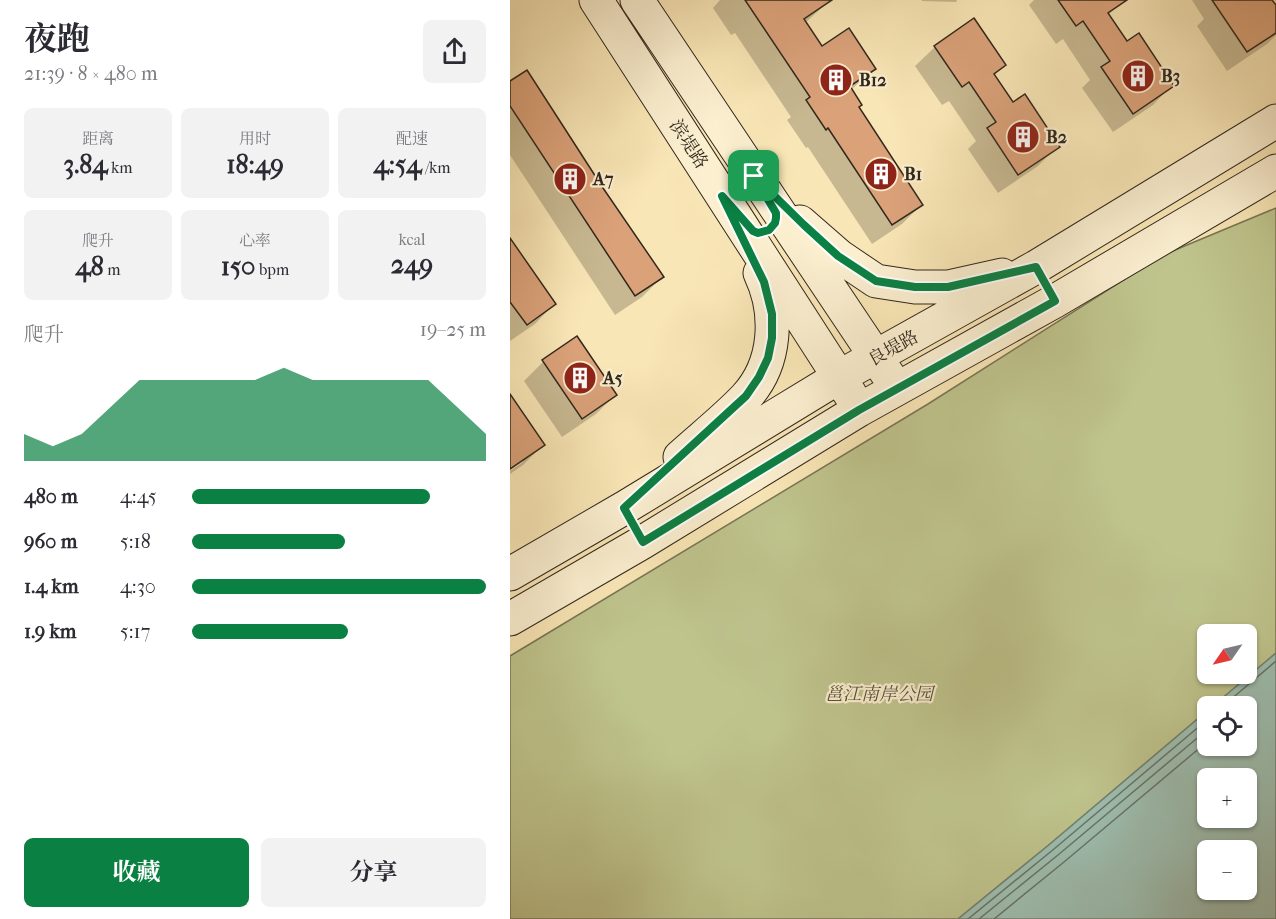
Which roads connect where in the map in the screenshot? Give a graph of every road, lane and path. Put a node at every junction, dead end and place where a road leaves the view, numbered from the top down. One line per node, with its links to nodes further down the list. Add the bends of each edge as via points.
1 (596, 0): 6 (main road, 滨堤路)
2 (637, 0): 5 (main road, 滨堤路)
3 (1276, 121): 7 (main road, 良堤路)
4 (1276, 171): 8 (main road)
5 (754, 176): 6 (main road, via 776,213 769,230 753,231); 7 (main road, via 838,256 876,281 948,287); 9 (main road, 滨堤路)
6 (722, 196): 10 (main road, 滨堤路); 13 (main road, via 764,282 772,314 768,358 746,396)
7 (1036, 267): 8 (main road); 9 (main road, 良堤路)
8 (1055, 301): 11 (main road)
9 (876, 357): 10 (main road, 良堤路); 11 (main road, 滨堤路)
10 (839, 377): 12 (main road, 滨堤路); 13 (main road, 良堤路)
11 (897, 390): 12 (main road)
12 (859, 410): 14 (main road)
13 (624, 508): 14 (main road); 15 (main road, 良堤路)
14 (643, 542): 16 (main road)
15 (510, 574)
16 (510, 619)

